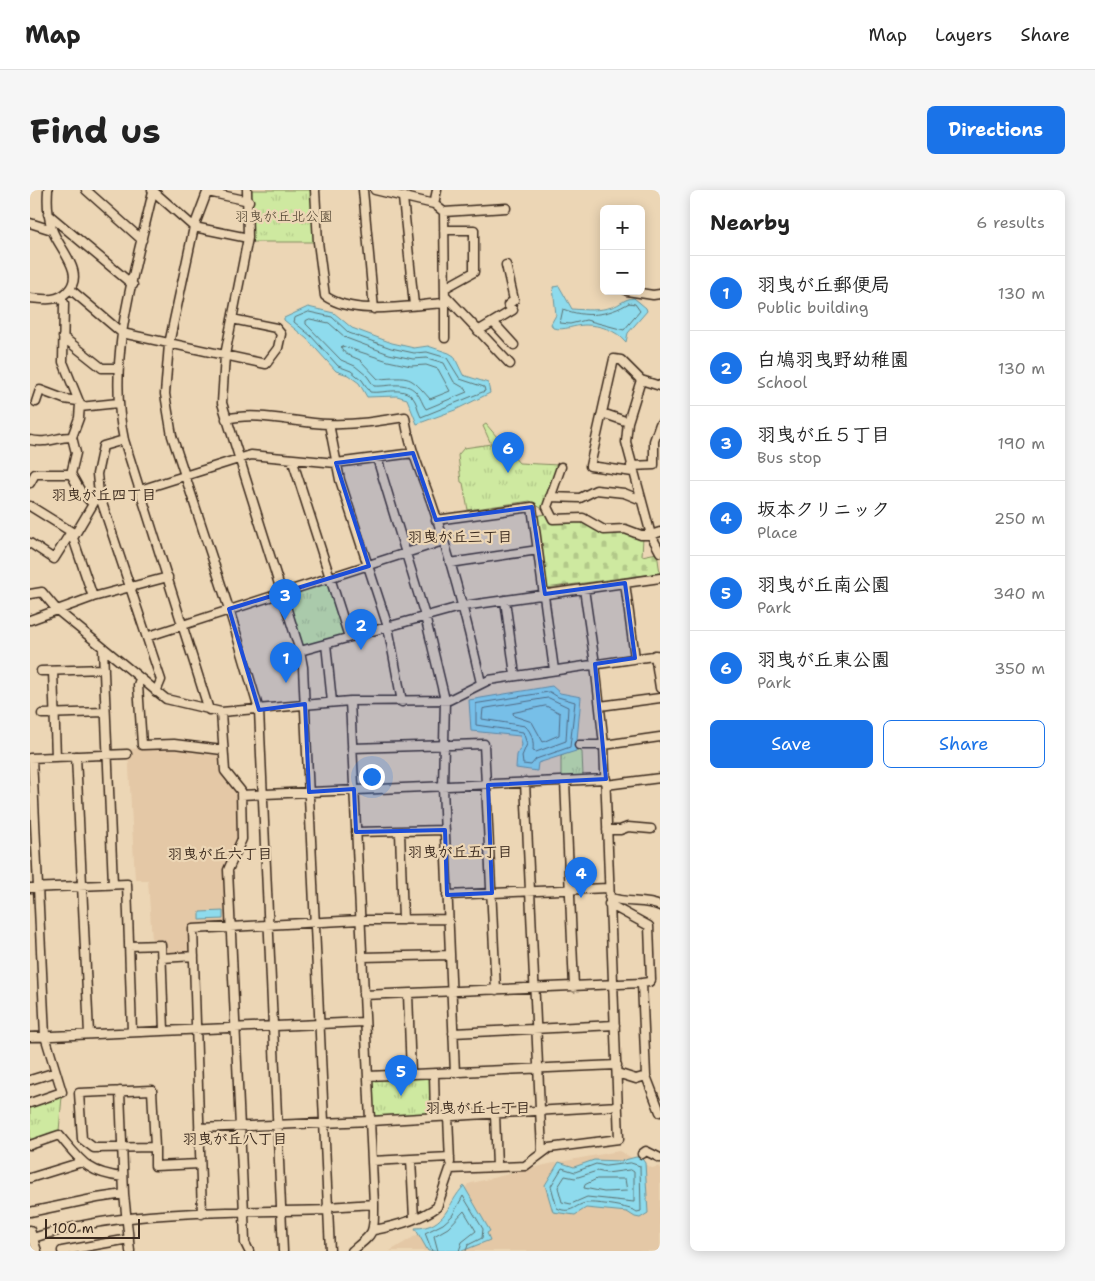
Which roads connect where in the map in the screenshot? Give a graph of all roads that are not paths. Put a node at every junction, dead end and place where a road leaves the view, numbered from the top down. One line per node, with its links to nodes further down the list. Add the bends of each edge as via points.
1 (48, 190): 16 (street)
2 (86, 190): 22 (street)
3 (247, 190): 12 (street)
4 (314, 190): 32 (street, via 325,296)
5 (363, 190): 32 (street)
6 (375, 190): 10 (street)
7 (437, 190): 13 (street)
8 (152, 191): 18 (street); 22 (street)
9 (208, 191): 12 (street); 18 (street)
10 (385, 192): 11 (street)
11 (403, 198): 13 (street); 31 (street)
12 (249, 200): 21 (street)
13 (434, 204): 15 (street)
14 (506, 208): 15 (street)
15 (444, 212): 20 (street)
16 (48, 214): 19 (street); 24 (street)
17 (30, 223): 19 (street)
18 (194, 227): 21 (street); 39 (street)
19 (52, 230): 25 (street, via 74,274)
20 (444, 230): 28 (street); 28 (street, via 474,230 474,272)
21 (248, 238): 33 (street)
22 (142, 240): 24 (street)
23 (506, 265): 34 (street, via 514,300 508,304 513,310)
24 (132, 285): 36 (street)
25 (70, 289): 29 (street); 36 (street)
26 (645, 294): 27 (street)
27 (660, 294)
28 (445, 295): 31 (street); 35 (street); 38 (street)
29 (60, 297): 30 (street, via 47,300); 37 (street, via 64,303)
30 (30, 298)
31 (414, 305): 32 (street)
32 (374, 309)
33 (232, 319): 41 (street); 41 (street, via 276,328 280,334 278,348 266,364)
34 (492, 322): 35 (street); 40 (street)
35 (478, 331): 42 (street)
36 (122, 333): 39 (street); 43 (street)
37 (63, 337): 43 (street, via 102,368); 48 (street, via 65,371)
38 (445, 338)
39 (169, 344): 41 (street); 65 (street, via 165,370 166,411)
40 (514, 345)
41 (224, 355): 50 (street, via 222,403)
42 (510, 364)
43 (117, 368): 47 (street)
44 (641, 380): 45 (street); 49 (street, via 621,360 614,359); 51 (street)
45 (660, 386)
46 (36, 402): 48 (street, via 40,390)
47 (118, 403): 48 (street); 56 (street)
48 (79, 404): 54 (street, via 79,418)
49 (602, 413): 51 (street); 63 (street, via 590,466)
50 (226, 419): 52 (street, via 241,415); 58 (street)
51 (628, 422): 63 (street, via 626,442)
52 (329, 424): 57 (street, via 369,423 405,417); 61 (street)
53 (660, 424): 63 (street, via 654,442 654,466)
54 (72, 437): 55 (street, via 43,443); 64 (street, via 76,453)
55 (30, 440)
56 (124, 440): 67 (street); 68 (street, via 103,446 97,474)
57 (413, 453): 59 (street); 73 (street)
58 (239, 458): 60 (street, via 251,455); 65 (street); 90 (street)
59 (377, 458): 61 (street); 80 (street)
60 (292, 459): 61 (street); 85 (street)
61 (336, 463): 83 (street)
62 (561, 467): 69 (street)
63 (632, 469): 70 (street)
64 (71, 474): 66 (street, via 35,474); 71 (street, via 81,492)
65 (185, 475): 67 (street); 96 (street)
66 (30, 483)
67 (140, 490): 84 (street)
68 (99, 494): 71 (street); 88 (street)
69 (550, 497): 70 (street, via 580,498 596,490); 76 (street, via 548,507 553,519 583,518 604,530 626,529)
70 (639, 498): 76 (street)
71 (93, 504): 75 (street)
72 (30, 506): 75 (street)
73 (436, 520): 77 (street); 79 (street, via 532,507)
74 (660, 532): 76 (street)
75 (73, 533): 78 (street, via 54,559); 93 (street)
76 (651, 536): 81 (street)
77 (443, 540): 80 (street); 82 (street)
78 (30, 543)
79 (538, 550): 82 (street); 92 (street)
80 (404, 552): 83 (street); 98 (street)
81 (660, 552)
82 (450, 563): 95 (street)
83 (369, 566): 85 (street); 101 (street)
84 (168, 577): 88 (street); 100 (street)
85 (330, 578): 90 (street); 103 (street)
86 (660, 578): 87 (street)
87 (625, 583): 89 (street); 108 (street)
88 (131, 586): 93 (street); 102 (street)
89 (584, 589): 92 (street); 109 (street)
90 (282, 593): 96 (street); 106 (street)
91 (30, 594): 97 (street, via 42,592)
92 (545, 594): 94 (street); 111 (street)
93 (93, 597): 97 (street)
94 (504, 600): 95 (street); 114 (street)
95 (464, 606): 98 (street); 116 (street)
96 (229, 609): 100 (street); 127 (street)
97 (57, 610): 99 (street); 105 (street)
98 (425, 616): 101 (street); 120 (street)
99 (30, 620)
100 (183, 625): 102 (street); 126 (street)
101 (388, 627): 103 (street); 123 (street)
102 (149, 636): 118 (street, via 161,680)
103 (349, 637): 104 (street)
104 (326, 644): 106 (street); 122 (street)
105 (103, 649): 110 (street); 115 (street)
106 (300, 651): 124 (street)
107 (658, 655): 108 (street); 117 (street)
108 (635, 658): 109 (street)
109 (596, 664): 111 (street); 125 (street)
110 (104, 669): 113 (street); 128 (street)
111 (554, 670): 114 (street)
112 (41, 671): 113 (street)
113 (53, 671): 131 (street)
114 (515, 675): 116 (street)
115 (140, 679): 118 (street); 137 (street, via 142,745 174,744)
116 (482, 683): 120 (street)
117 (660, 688)
118 (156, 692): 126 (street, via 171,702)
119 (660, 698): 125 (street)
120 (445, 700): 123 (street); 135 (street)
121 (350, 701): 122 (street); 123 (street); 136 (street)
122 (332, 702): 124 (street)
123 (402, 702)
124 (305, 704): 127 (street); 150 (street)
125 (600, 706): 134 (street)
126 (209, 710): 129 (street)
127 (259, 710): 129 (street); 151 (street)
128 (105, 712): 131 (street); 139 (street)
129 (221, 712): 137 (street)
130 (42, 714): 131 (street)
131 (55, 714): 141 (street)
132 (660, 737): 134 (street)
133 (579, 745): 134 (street)
134 (604, 745): 146 (street)
135 (443, 746): 136 (street); 147 (street, via 484,744); 148 (street)
136 (352, 748): 149 (street)
137 (222, 750): 152 (street, via 224,771)
138 (127, 754): 139 (street)
139 (107, 755): 140 (street); 158 (street)
140 (76, 756): 141 (street); 159 (street)
141 (56, 757): 142 (street)
142 (31, 758): 161 (street)
143 (660, 778): 146 (street)
144 (565, 781): 145 (street); 146 (street); 163 (street)
145 (526, 782): 147 (street); 164 (street)
146 (606, 782): 154 (street)
147 (488, 784): 148 (street); 165 (street)
148 (442, 787): 149 (street); 153 (street)
149 (354, 789): 150 (street); 156 (street)
150 (309, 792): 151 (street); 172 (street)
151 (263, 794): 152 (street); 173 (street)
152 (241, 795): 174 (street, via 242,839 228,870)
153 (445, 830): 157 (street); 166 (street)
154 (607, 830): 155 (street, via 628,827); 162 (street)
155 (651, 830)
156 (356, 832): 157 (street); 170 (street)
157 (400, 832): 171 (street)
158 (113, 884): 159 (street); 175 (street, via 127,884)
159 (82, 886): 161 (street); 198 (street)
160 (30, 888): 161 (street)
161 (39, 888): 199 (street)
162 (608, 888): 163 (street); 167 (street)
163 (570, 890): 164 (street); 182 (street)
164 (531, 891): 165 (street); 183 (street)
165 (492, 893): 166 (street); 184 (street)
166 (447, 895): 169 (street)
167 (609, 900): 168 (street); 180 (street, via 649,926 651,980); 181 (street)
168 (660, 906)
169 (448, 919): 171 (street); 176 (street)
170 (360, 920): 171 (street); 172 (street); 178 (street)
171 (403, 920)
172 (314, 923): 173 (street); 189 (street)
173 (269, 925): 174 (street); 191 (street)
174 (231, 927): 177 (street, via 193,929); 192 (street)
175 (129, 946): 179 (street, via 161,945); 196 (street)
176 (450, 955): 178 (street); 185 (street)
177 (194, 956): 179 (street); 194 (street)
178 (362, 957): 187 (street)
179 (162, 958): 195 (street)
180 (642, 983): 181 (street); 208 (street)
181 (613, 984): 182 (street); 190 (street)
182 (574, 987): 183 (street)
183 (535, 988): 184 (street); 193 (street)
184 (496, 990): 185 (street)
185 (452, 992): 186 (street); 197 (street)
186 (408, 994): 187 (street); 205 (street)
187 (363, 995): 188 (street)
188 (364, 1022): 189 (street); 207 (street)
189 (319, 1025): 191 (street); 219 (street)
190 (615, 1025): 193 (street); 202 (street)
191 (274, 1026): 192 (street); 220 (street)
192 (235, 1028): 194 (street); 221 (street)
193 (537, 1028): 197 (street); 201 (street)
194 (197, 1030): 195 (street); 222 (street)
195 (164, 1031): 196 (street)
196 (132, 1032): 198 (street)
197 (453, 1033): 204 (street)
198 (89, 1034): 199 (street)
199 (45, 1036): 200 (street); 203 (street)
200 (30, 1037)
201 (539, 1069): 202 (street); 204 (street); 213 (street)
202 (617, 1069): 208 (street, via 636,1078); 212 (street)
203 (56, 1072): 209 (street); 211 (street, via 62,1092)
204 (455, 1073): 206 (street)
205 (411, 1074): 206 (street); 207 (street)
206 (434, 1074): 217 (street)
207 (368, 1076): 218 (street)
208 (646, 1076): 214 (street)
209 (30, 1080)
210 (120, 1091): 224 (street, via 152,1090); 225 (street); 225 (street, via 79,1093 82,1139 94,1148)
211 (30, 1103)
212 (618, 1106): 213 (street); 226 (street, via 619,1139 549,1148)
213 (541, 1112): 215 (street); 226 (street)
214 (660, 1112)
215 (494, 1114): 216 (street); 234 (street)
216 (448, 1116): 217 (street); 228 (street)
217 (435, 1117): 218 (street)
218 (370, 1121): 219 (street); 231 (street)
219 (324, 1123): 220 (street); 240 (street)
220 (278, 1125): 221 (street); 241 (street)
221 (240, 1126): 222 (street); 243 (street)
222 (199, 1128): 233 (street)
223 (30, 1145): 232 (street, via 59,1135)
224 (154, 1147): 225 (street); 233 (street, via 155,1166)
225 (123, 1149): 236 (street)
226 (542, 1152): 234 (street, via 525,1166)
227 (642, 1154): 229 (street, via 646,1151)
228 (450, 1157): 230 (street); 235 (street)
229 (660, 1158)
230 (411, 1159): 231 (street); 246 (street)
231 (372, 1161): 239 (street)
232 (82, 1162): 236 (street, via 88,1168); 237 (street)
233 (200, 1164): 244 (street)
234 (497, 1167): 235 (street)
235 (450, 1169): 246 (street, via 437,1207)
236 (123, 1177): 238 (street)
237 (30, 1178)
238 (124, 1194): 242 (street); 245 (street)
239 (374, 1204): 240 (street); 247 (street)
240 (327, 1208): 241 (street); 255 (street)
241 (282, 1211): 243 (street); 254 (street)
242 (30, 1212)
243 (244, 1213): 244 (street); 253 (street, via 245,1243)
244 (202, 1214): 245 (street)
245 (126, 1218): 248 (street); 249 (street)
246 (414, 1219): 247 (street)
247 (374, 1230): 256 (street)
248 (31, 1236): 250 (street)
249 (129, 1239): 251 (street); 252 (street)
250 (37, 1251)
251 (62, 1251)
252 (130, 1251)
253 (249, 1251)
254 (283, 1251)
255 (330, 1251)
256 (352, 1251)

